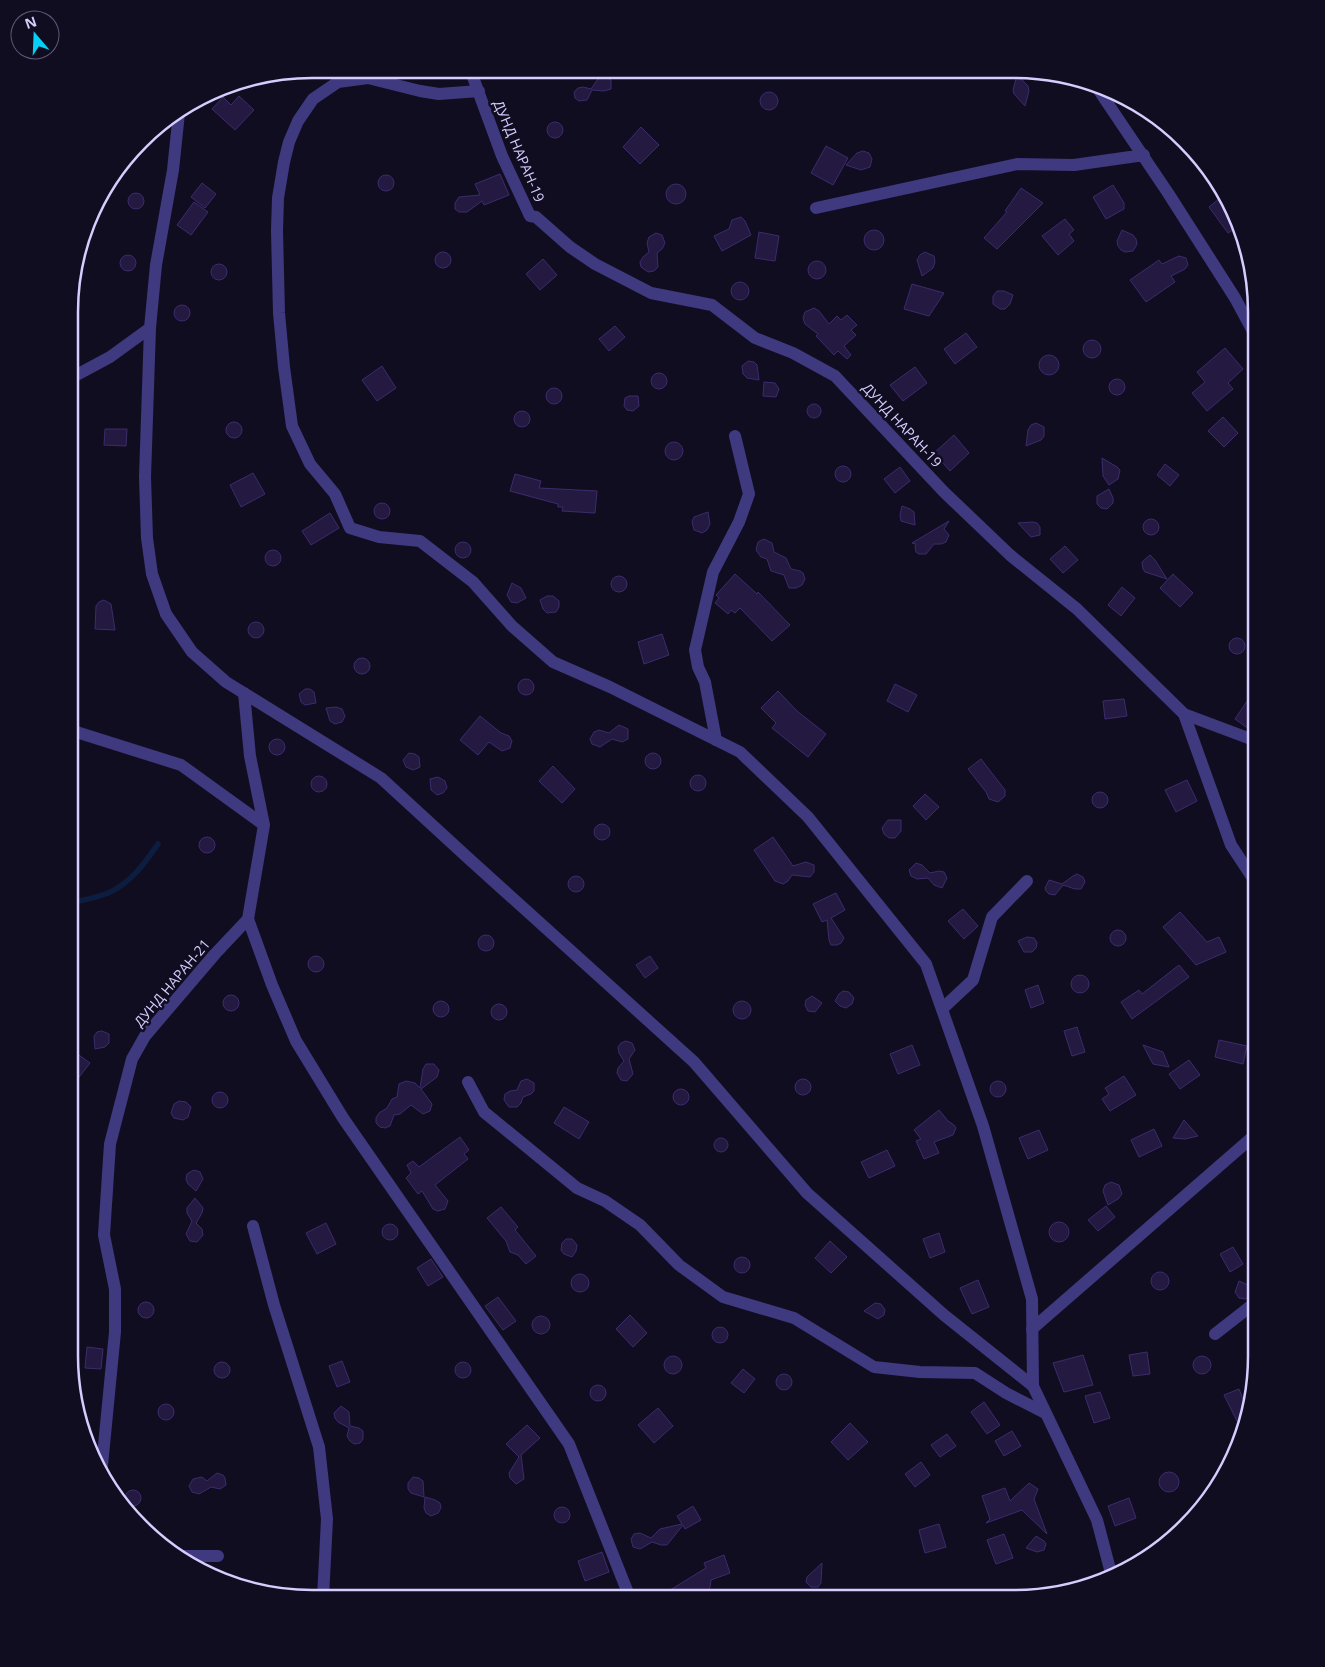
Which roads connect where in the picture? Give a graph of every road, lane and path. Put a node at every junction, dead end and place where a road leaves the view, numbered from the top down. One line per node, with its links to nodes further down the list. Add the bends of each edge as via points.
1 (474, 78): 2 (street, ДУНД НАРАН-19)
2 (479, 91): 12 (street, ДУНД НАРАН-19, via 502,156 530,216 536,217 595,264 650,293 712,305 755,338 835,376 944,492 1010,555 1076,609); 15 (street, via 439,94 368,78 338,82 313,99 298,121 284,162 277,231 284,367 292,426 310,464 335,494 350,528 379,538 420,541 473,582 512,626 553,662)
3 (1102, 94): 5 (street)
4 (178, 119): 8 (street)
5 (1144, 155): 6 (street, via 1074,165 1017,164); 7 (street)
6 (816, 208)
7 (1248, 322)
8 (150, 328): 9 (street, via 110,357); 11 (street, via 145,477 152,574 166,614 192,652 226,682)
9 (78, 374)
10 (735, 436): 15 (street, via 749,494 740,522 713,572 695,650)
11 (244, 693): 16 (street, via 250,756); 27 (street, via 381,778 694,1062 807,1193 944,1315)
12 (1184, 714): 14 (street); 17 (street, ДУНД НАРАН-19, via 1231,845)
13 (78, 733): 16 (street, via 181,765)
14 (1248, 738)
15 (716, 740): 20 (street, via 740,752 808,817 926,964)
16 (264, 825): 19 (street)
17 (1248, 871)
18 (1027, 880): 20 (street, via 992,917 973,980)
19 (248, 920): 29 (street, ДУНД НАРАН-21, via 145,1036 132,1060 110,1144 104,1235 115,1289 115,1332); 34 (street, via 296,1041 343,1118 570,1444)
20 (942, 1009): 25 (street, via 989,1146 1032,1299)
21 (468, 1082): 28 (street, via 484,1112 577,1188 605,1201 640,1225 679,1265 723,1297 794,1318 874,1367 975,1373)
22 (1248, 1141): 25 (street)
23 (253, 1226): 33 (street, via 319,1447 326,1519)
24 (1248, 1308): 26 (street)
25 (1032, 1329): 27 (street)
26 (1215, 1334)
27 (1033, 1386): 28 (street)
28 (1045, 1413): 32 (street, via 1098,1520)
29 (103, 1460)
30 (191, 1556): 31 (street)
31 (218, 1556)
32 (1109, 1569)
33 (322, 1590)
34 (627, 1590)

